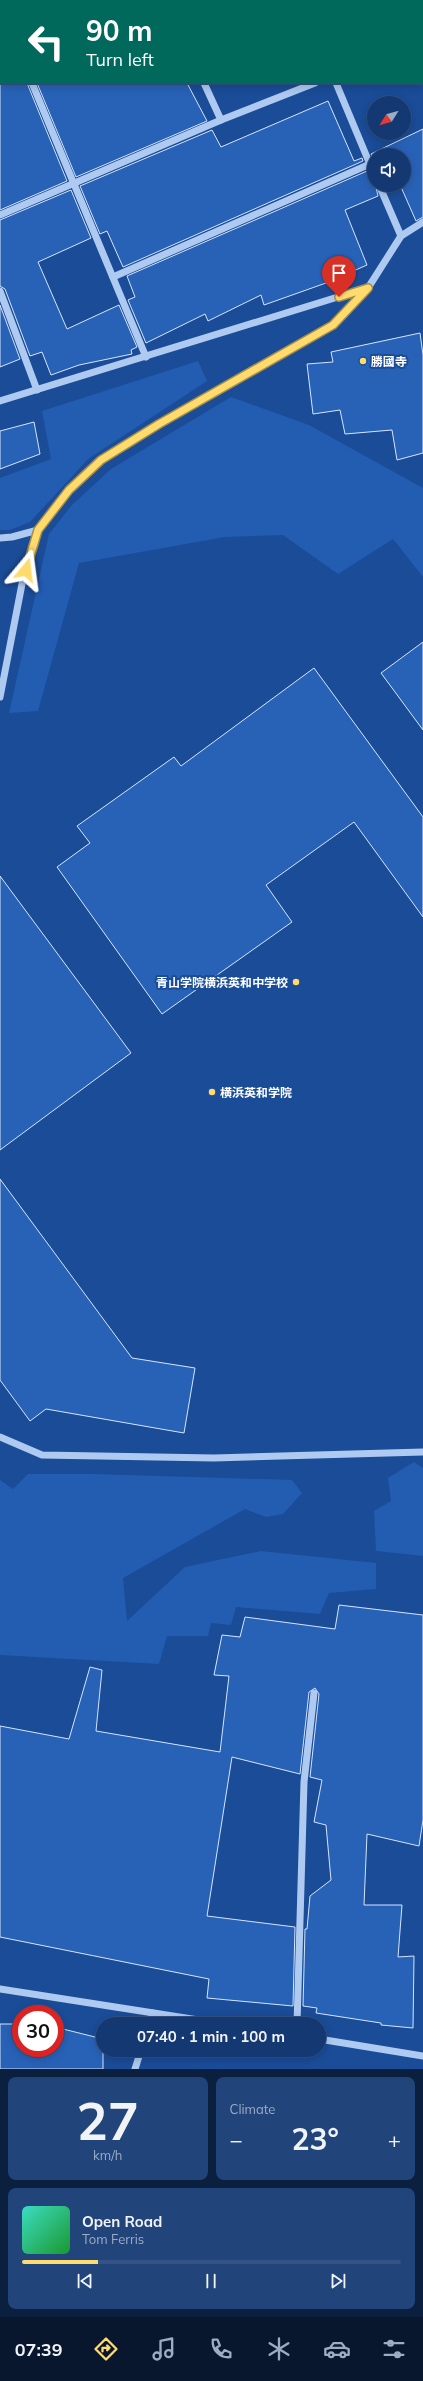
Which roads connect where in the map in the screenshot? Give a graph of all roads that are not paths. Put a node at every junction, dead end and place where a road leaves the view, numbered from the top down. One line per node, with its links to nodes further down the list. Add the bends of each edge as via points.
1 (32, 84): 8 (street)
2 (204, 84): 5 (street)
3 (312, 84): 5 (street)
4 (336, 84): 6 (street)
5 (221, 120): 8 (street)
6 (367, 157)
7 (367, 165): 13 (street)
8 (74, 183): 10 (street); 13 (street)
9 (382, 192): 12 (street)
10 (0, 215)
11 (423, 222): 12 (street)
12 (401, 236): 14 (street)
13 (113, 277): 16 (street)
14 (368, 288): 16 (street); 19 (street, via 333,325 101,460 69,490)
15 (0, 291): 17 (street)
16 (146, 357): 17 (street)
17 (37, 390): 18 (street)
18 (0, 401)
19 (38, 530): 20 (street); 21 (street, via 22,584)
20 (0, 538)
21 (0, 697)
22 (0, 1437): 23 (street, via 42,1455 214,1458)
23 (423, 1452)
24 (314, 1694): 29 (street, via 304,1782)
25 (0, 1989): 26 (street)
26 (153, 2013): 27 (street); 28 (street)
27 (152, 2017)
28 (179, 2017)
29 (297, 2017)
30 (326, 2040): 31 (street)
31 (423, 2056)
32 (139, 2057): 33 (street)
33 (135, 2069)

